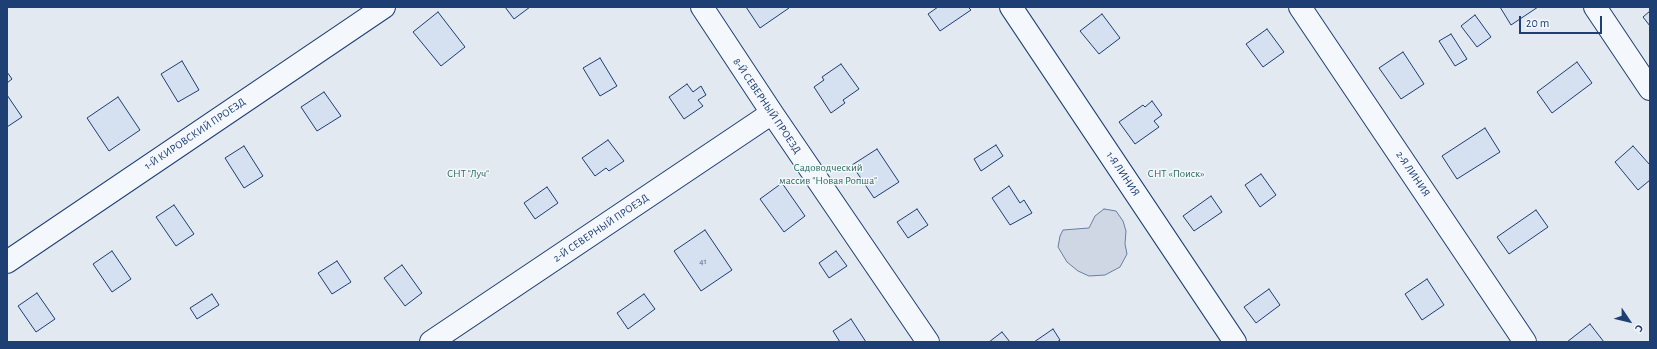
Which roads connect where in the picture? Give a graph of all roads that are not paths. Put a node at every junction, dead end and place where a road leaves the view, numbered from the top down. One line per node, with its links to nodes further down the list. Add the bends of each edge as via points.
1 (384, 7): 8 (street, 1-Й КИРОВСКИЙ ПРОЕЗД)
2 (702, 7): 7 (street, 8-Й СЕВЕРНЫЙ ПРОЕЗД)
3 (1011, 7): 11 (street, 1-Я ЛИНИЯ)
4 (1300, 7): 12 (street, 2-Я ЛИНИЯ)
5 (1595, 7): 6 (street)
6 (1650, 89)
7 (772, 113): 9 (street, 2-Й СЕВЕРНЫЙ ПРОЕЗД); 10 (street, 8-Й СЕВЕРНЫЙ ПРОЕЗД)
8 (7, 262)
9 (431, 342)
10 (928, 342)
11 (1235, 342)
12 (1526, 342)

